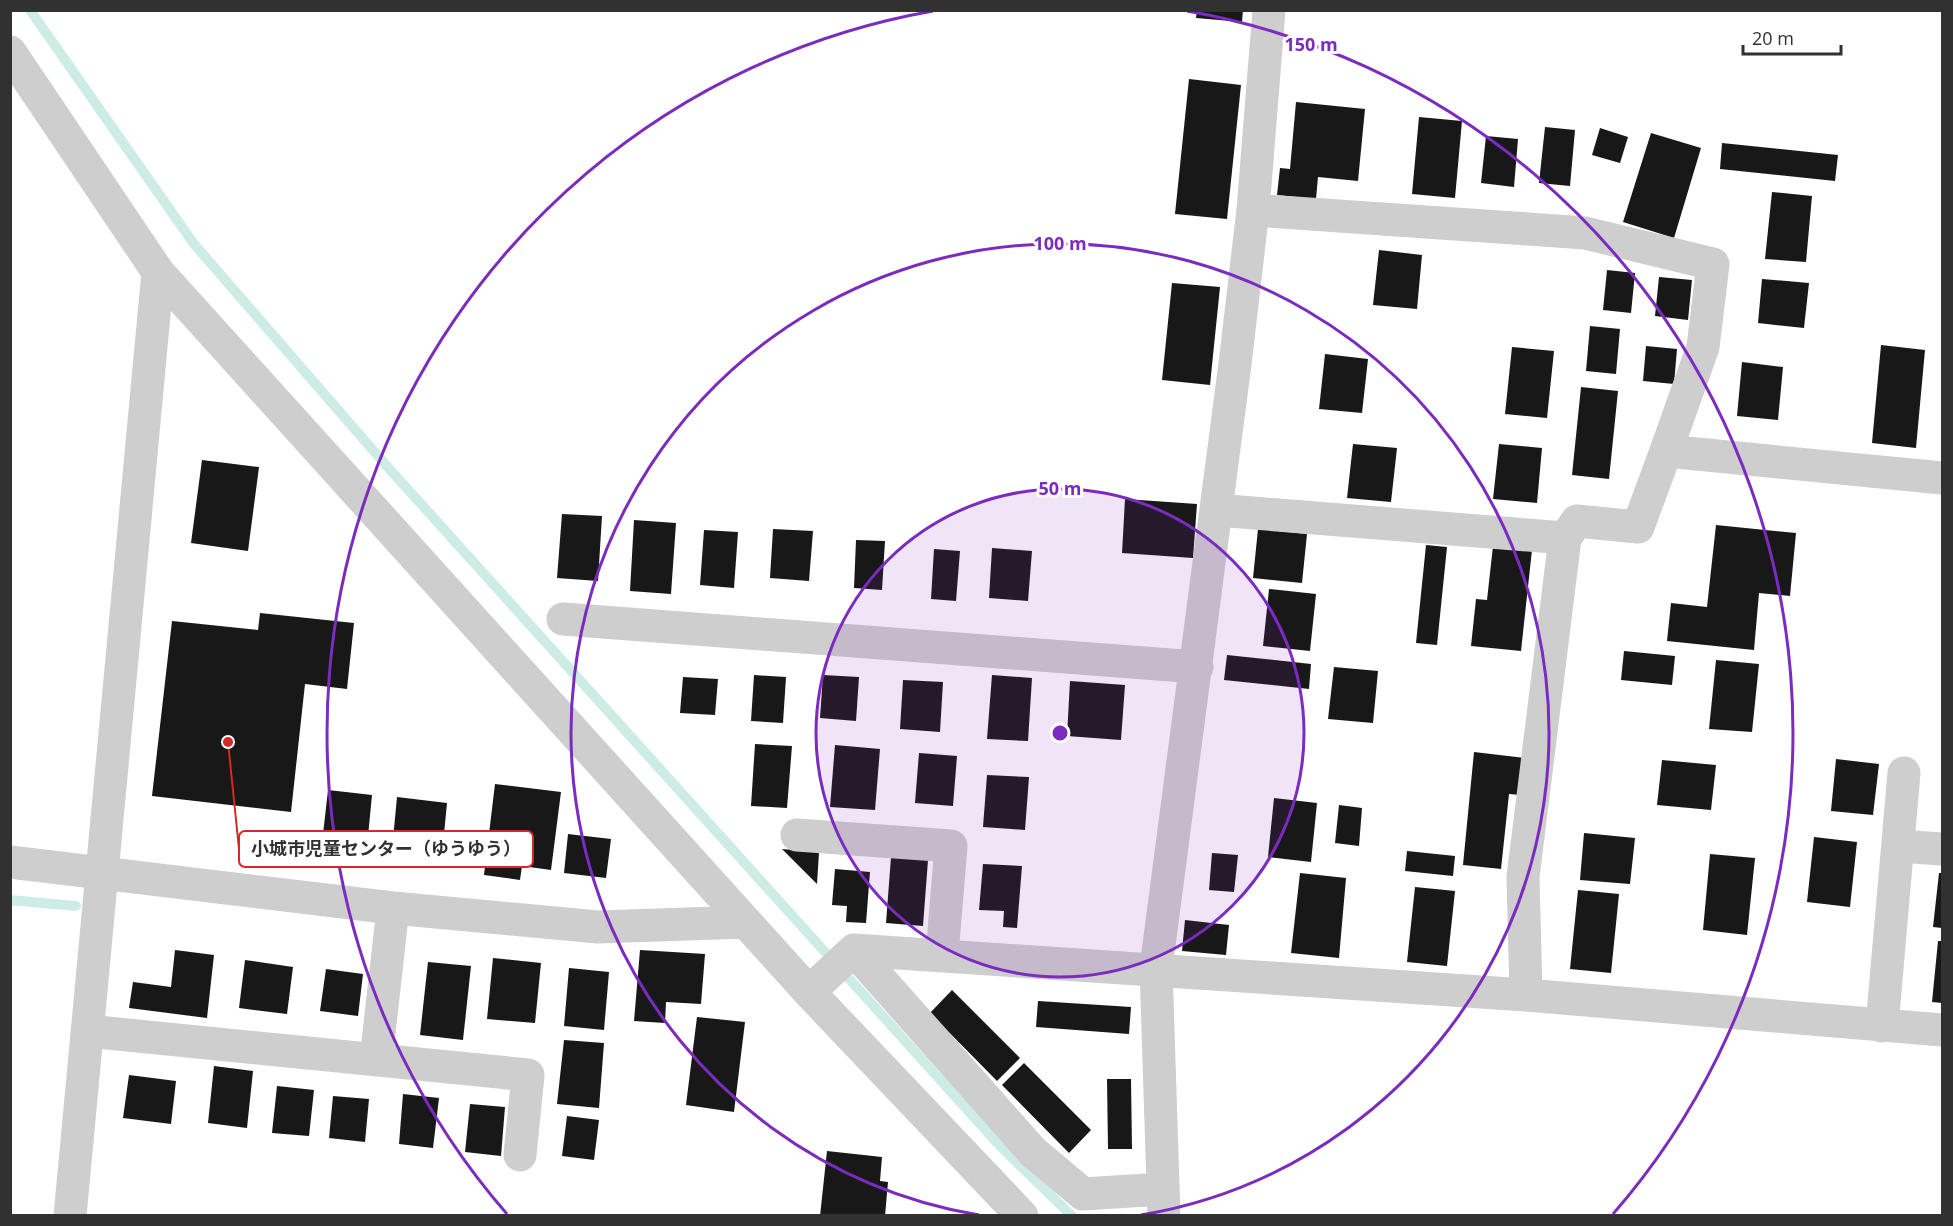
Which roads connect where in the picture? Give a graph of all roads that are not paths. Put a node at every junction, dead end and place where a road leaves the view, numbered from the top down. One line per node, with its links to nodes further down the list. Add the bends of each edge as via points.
1 (1269, 10): 3 (street)
2 (10, 52): 4 (street)
3 (1254, 210): 5 (street, via 1585,233 1713,264 1703,347); 7 (street)
4 (158, 272): 16 (street); 18 (street)
5 (1666, 451): 6 (street); 8 (street, via 1638,527 1577,521)
6 (1942, 478)
7 (1216, 510): 8 (street); 10 (street)
8 (1564, 538): 23 (street, via 1523,877)
9 (563, 619): 10 (street)
10 (1197, 667): 21 (street)
11 (1904, 773): 13 (street)
12 (796, 835): 20 (street, via 951,846)
13 (1898, 846): 14 (street); 24 (street)
14 (1942, 849)
15 (10, 862): 16 (street)
16 (100, 872): 17 (street); 26 (street)
17 (393, 908): 18 (street, via 598,927); 27 (street)
18 (746, 922): 22 (street)
19 (854, 950): 20 (street); 22 (street); 29 (street, via 1033,1152 1083,1194)
20 (942, 955): 21 (street)
21 (1156, 968): 23 (street); 29 (street)
22 (809, 992): 31 (street)
23 (1526, 994): 24 (street)
24 (1882, 1026): 25 (street)
25 (1942, 1030)
26 (88, 1031): 27 (street); 30 (street)
27 (376, 1060): 28 (street, via 528,1075)
28 (520, 1155)
29 (1163, 1202)
30 (70, 1215)
31 (1022, 1215)

